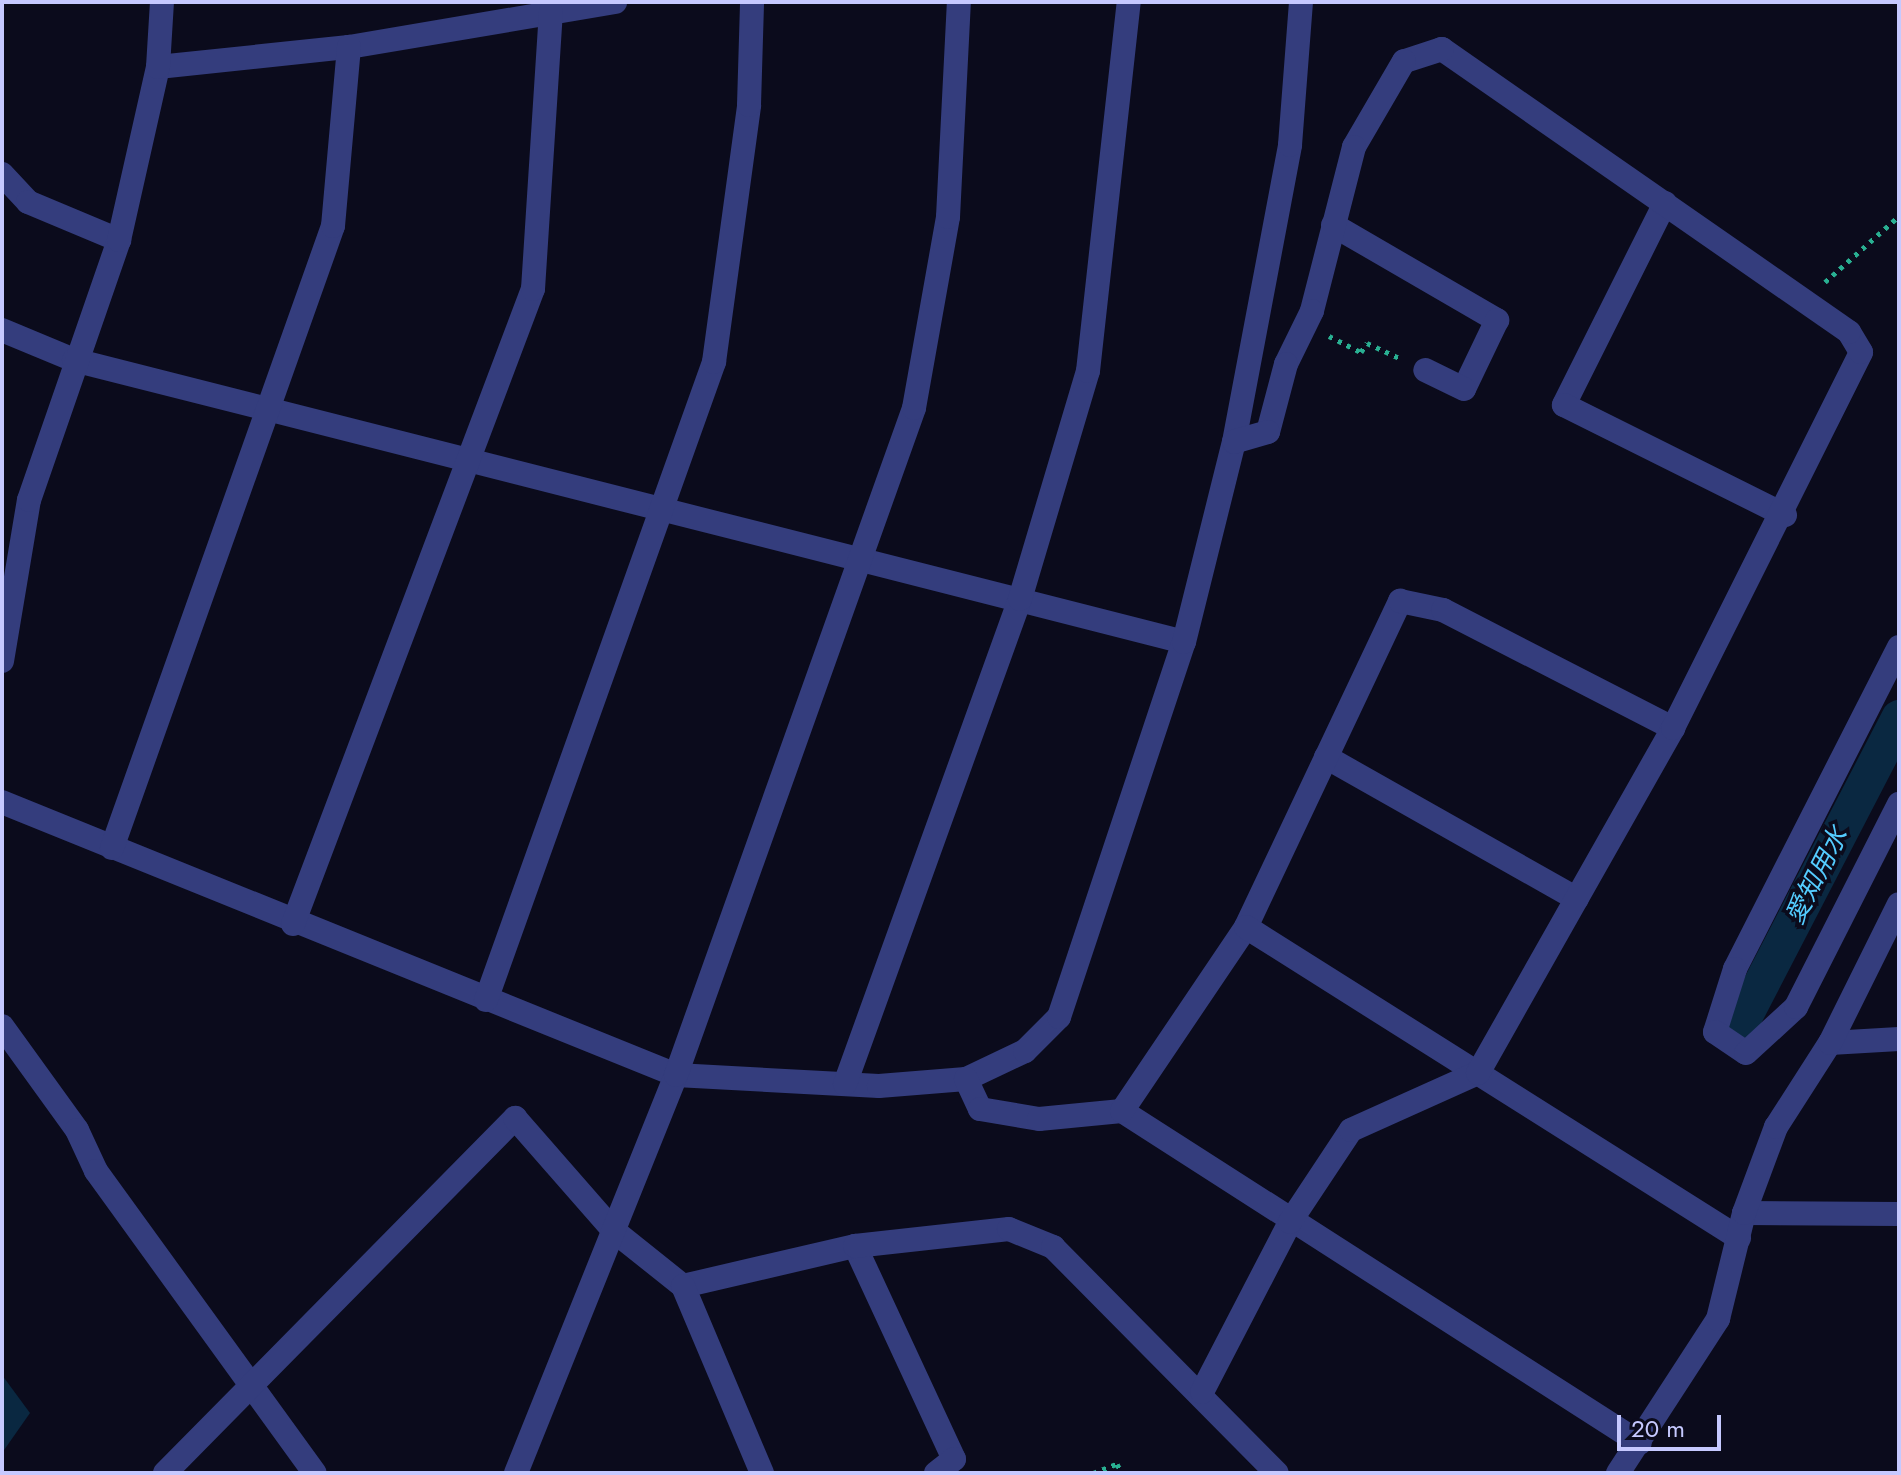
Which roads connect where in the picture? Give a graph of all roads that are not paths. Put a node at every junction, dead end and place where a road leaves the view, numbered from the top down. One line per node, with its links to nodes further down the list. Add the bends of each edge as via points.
1 (162, 2): 9 (street)
2 (615, 2): 7 (street)
3 (752, 2): 20 (street, via 749,105 714,362)
4 (959, 2): 22 (street, via 948,217 914,408)
5 (1129, 2): 23 (street, via 1088,371)
6 (1301, 2): 18 (street, via 1290,145)
7 (551, 12): 8 (street); 19 (street, via 533,289)
8 (349, 47): 9 (street); 17 (street, via 333,226)
9 (158, 67): 13 (street)
10 (2, 174): 13 (street, via 28,202)
11 (1665, 203): 12 (street, via 1442,49 1404,61 1343,170); 21 (street, via 1849,332 1861,352); 21 (street, via 1564,405)
12 (1333, 225): 16 (street, via 1497,320 1464,389); 18 (street, via 1268,432)
13 (119, 240): 15 (street)
14 (2, 330): 15 (street)
15 (74, 360): 17 (street); 26 (street, via 29,500)
16 (1425, 370)
17 (271, 411): 19 (street); 31 (street)
18 (1234, 442): 24 (street)
19 (464, 461): 20 (street); 34 (street)
20 (661, 510): 22 (street); 36 (street)
21 (1785, 515): 27 (street)
22 (865, 560): 23 (street); 41 (street)
23 (1020, 599): 24 (street); 43 (street)
24 (1184, 642): 42 (street, via 1059,1017 1025,1051)
25 (1899, 647): 30 (street, via 1735,969 1715,1032 1746,1053 1796,1007)
26 (2, 661)
27 (1673, 728): 28 (street, via 1443,610 1400,601); 32 (street)
28 (1326, 757): 32 (street); 35 (street)
29 (2, 802): 31 (street)
30 (1899, 804)
31 (112, 848): 34 (street)
32 (1577, 899): 40 (street)
33 (1899, 904): 39 (street)
34 (293, 924): 36 (street)
35 (1246, 927): 40 (street); 44 (street)
36 (486, 1000): 41 (street)
37 (2, 1026): 52 (street)
38 (1899, 1039): 39 (street)
39 (1830, 1043): 45 (street, via 1776,1127)
40 (1478, 1073): 47 (street, via 1351,1130); 49 (street)
41 (676, 1075): 43 (street); 48 (street)
42 (966, 1079): 43 (street); 44 (street, via 980,1109 1039,1119)
43 (845, 1084)
44 (1122, 1111): 47 (street)
45 (1744, 1213): 46 (street); 49 (street)
46 (1899, 1214)
47 (1290, 1222): 53 (street); 54 (street)
48 (614, 1231): 51 (street); 52 (street, via 515,1118); 55 (street)
49 (1739, 1238): 54 (street, via 1718,1319)
50 (855, 1246): 51 (street); 53 (street, via 1009,1229 1053,1247); 59 (street, via 954,1459)
51 (683, 1286): 58 (street)
52 (247, 1387): 56 (street); 57 (street)
53 (1202, 1392): 60 (street)
54 (1640, 1443): 61 (street)
55 (526, 1469)
56 (165, 1473)
57 (315, 1473)
58 (762, 1473)
59 (936, 1473)
60 (1277, 1473)
61 (1618, 1473)

